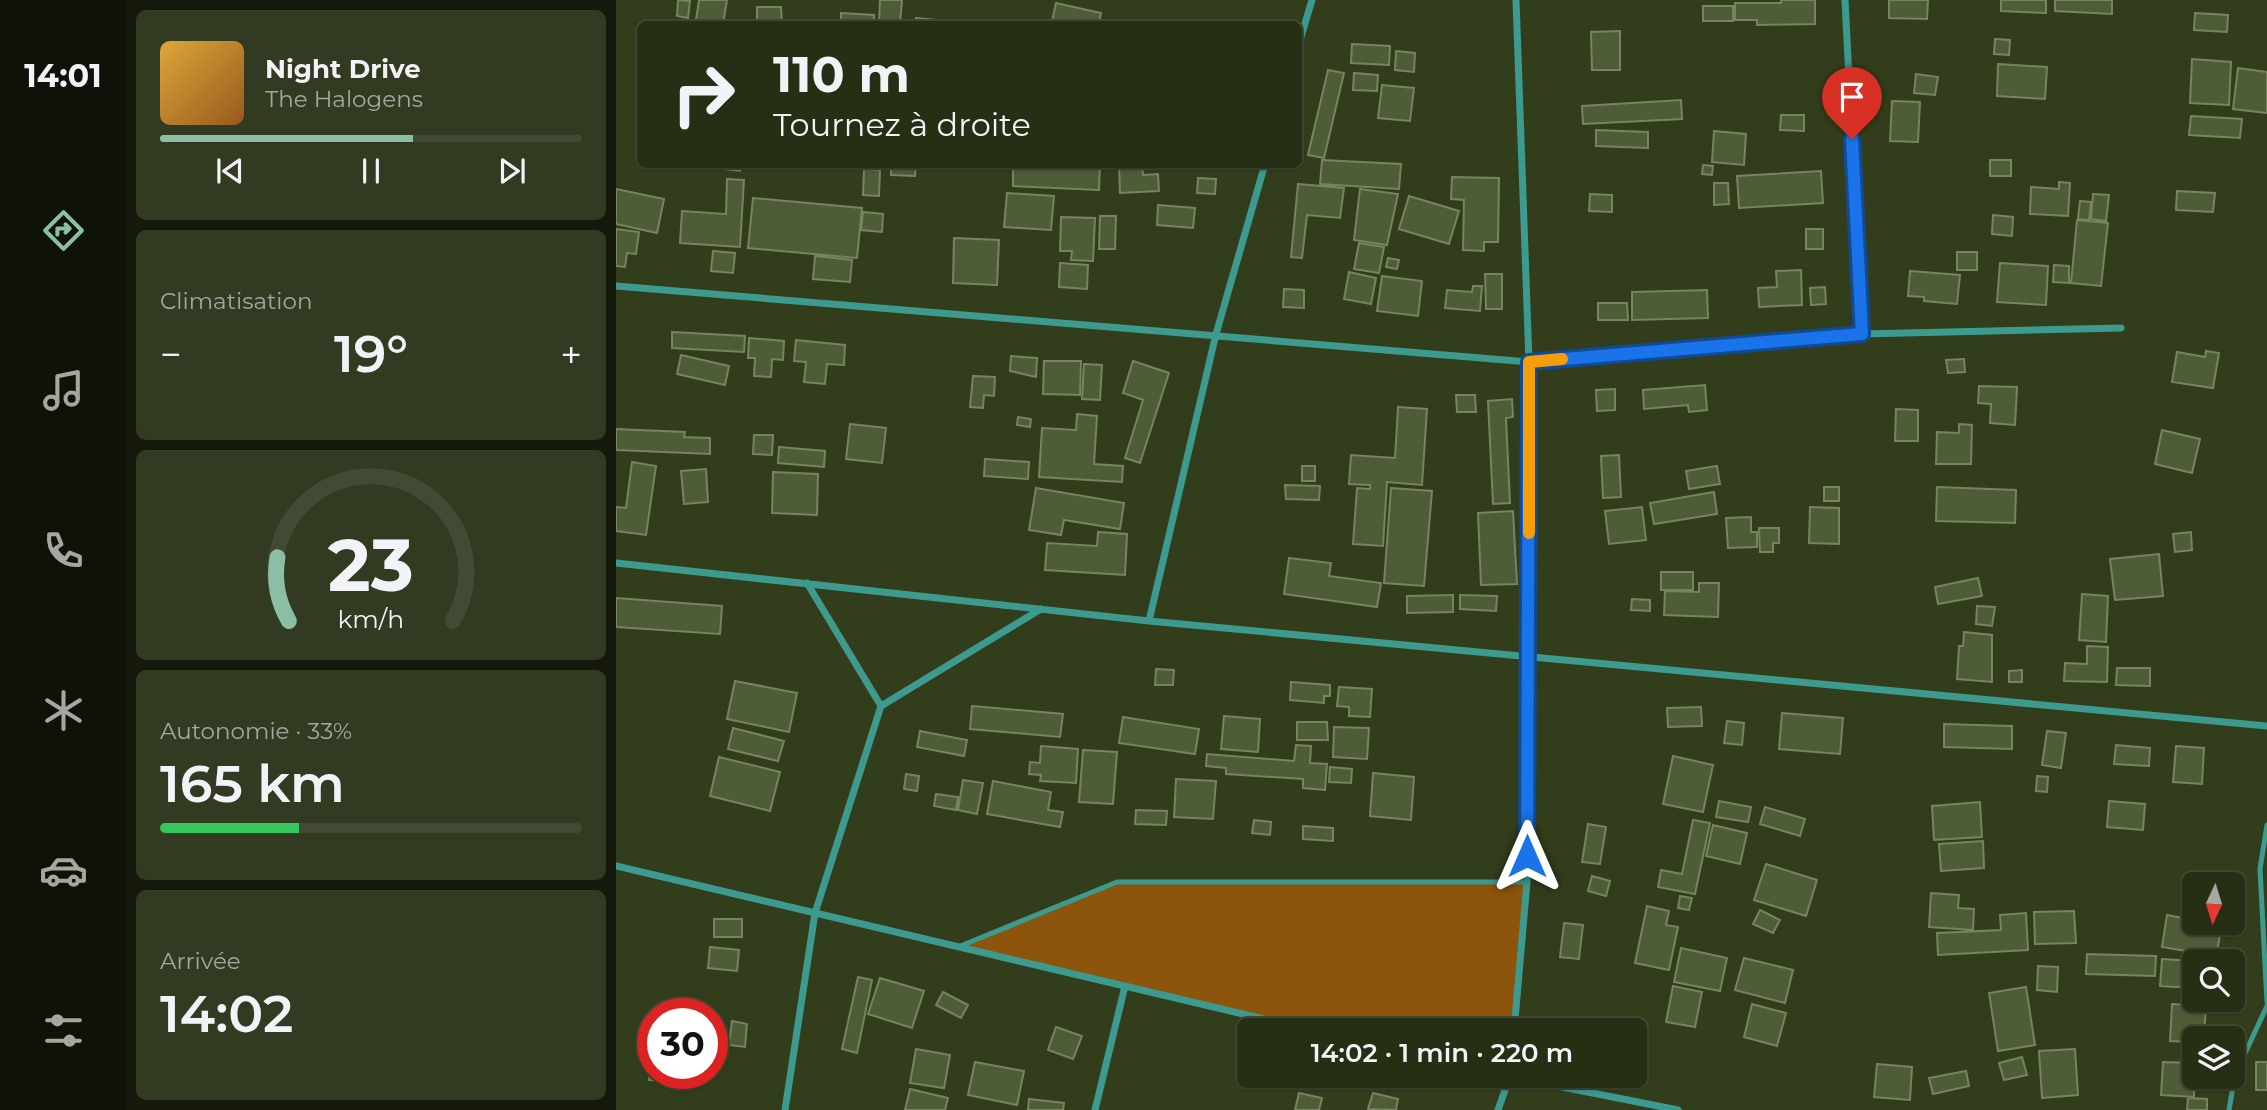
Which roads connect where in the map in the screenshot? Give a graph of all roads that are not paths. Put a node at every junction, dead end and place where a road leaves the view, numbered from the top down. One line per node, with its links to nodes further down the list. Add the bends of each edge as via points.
1 (1312, 0): 4 (street)
2 (1516, 0): 10 (street)
3 (1845, 0): 9 (street)
4 (1302, 34)
5 (1264, 168): 8 (street)
6 (616, 286): 8 (street)
7 (2121, 328): 9 (street)
8 (1216, 334): 10 (street); 14 (street)
9 (1862, 334): 10 (street)
10 (1529, 362): 15 (street)
11 (616, 563): 12 (street)
12 (807, 583): 13 (street); 16 (street)
13 (1041, 608): 14 (street); 16 (street)
14 (1149, 621): 15 (street)
15 (1529, 657): 17 (street); 20 (street)
16 (881, 706): 21 (street)
17 (2267, 726)
18 (2267, 825): 24 (lane, via 2260,869)
19 (616, 866): 21 (street)
20 (1527, 881): 22 (lane, via 1117,882); 26 (street)
21 (815, 913): 22 (street); 29 (street)
22 (958, 947): 23 (street)
23 (1125, 986): 25 (street); 30 (street)
24 (2267, 1004): 33 (lane, via 2235,1075)
25 (1260, 1018)
26 (1515, 1018)
27 (1505, 1088): 31 (street)
28 (1569, 1088): 32 (street)
29 (785, 1110)
30 (1095, 1110)
31 (1498, 1110)
32 (1678, 1110)
33 (2229, 1110)

